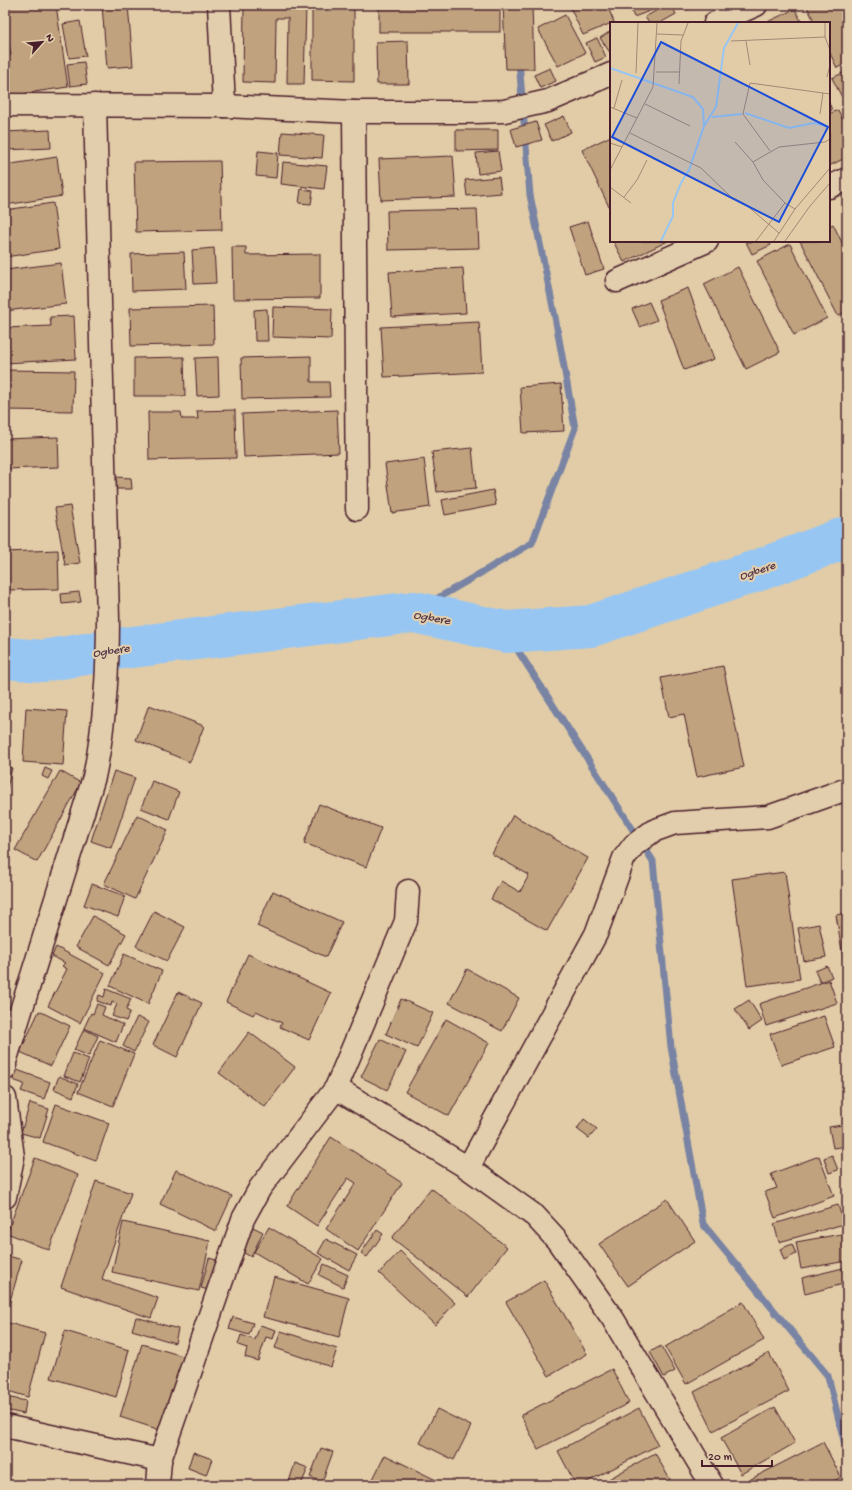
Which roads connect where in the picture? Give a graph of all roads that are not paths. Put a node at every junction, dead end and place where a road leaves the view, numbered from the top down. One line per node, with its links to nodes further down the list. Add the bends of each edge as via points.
1 (219, 5): 7 (street)
2 (756, 5): 3 (street)
3 (717, 22)
4 (610, 74): 8 (street, via 548,101 504,111)
5 (5, 105): 6 (street)
6 (95, 105): 7 (street); 16 (street, via 108,619 108,674 102,739 94,777)
7 (224, 106): 8 (street)
8 (354, 112): 13 (street)
9 (847, 179): 10 (street)
10 (830, 187)
11 (703, 242): 12 (street)
12 (617, 281)
13 (357, 509)
14 (847, 789): 19 (street, via 768,817 675,823 653,831 634,845 624,858 596,934)
15 (408, 891): 17 (street, via 406,921)
16 (5, 1069)
17 (336, 1088): 19 (street); 22 (street, via 260,1188 243,1219)
18 (5, 1098): 20 (street, via 12,1157)
19 (468, 1168): 24 (street, via 535,1216 557,1240 613,1319)
20 (5, 1197)
21 (5, 1426): 22 (street)
22 (160, 1460): 23 (street)
23 (158, 1485)
24 (712, 1485)

